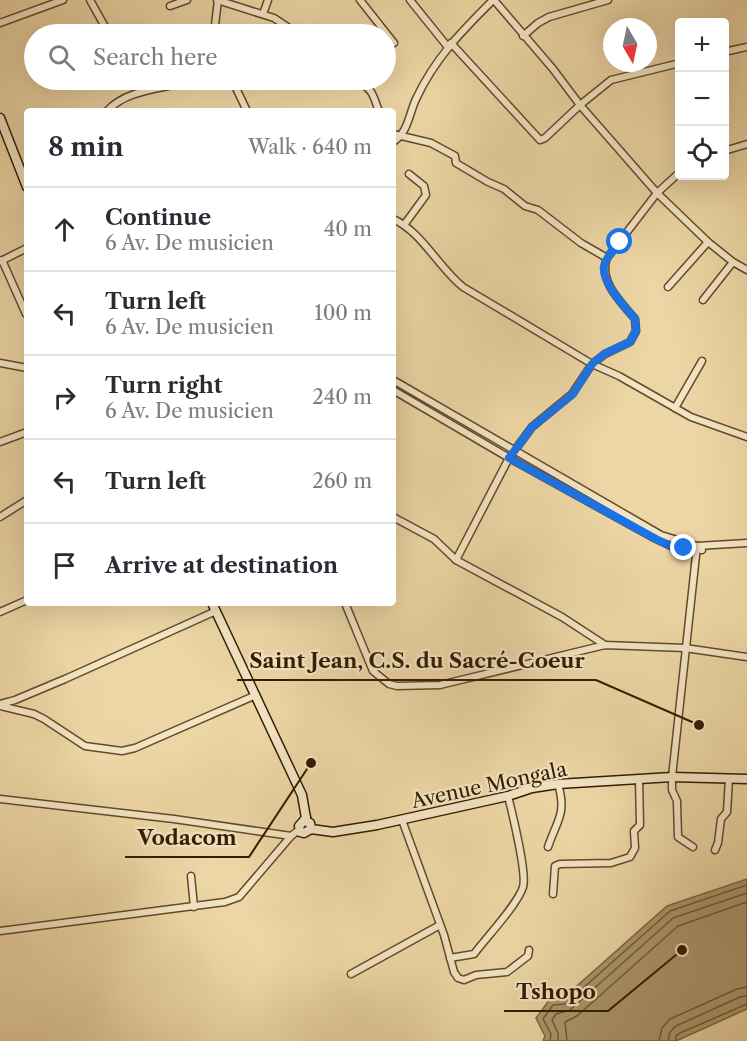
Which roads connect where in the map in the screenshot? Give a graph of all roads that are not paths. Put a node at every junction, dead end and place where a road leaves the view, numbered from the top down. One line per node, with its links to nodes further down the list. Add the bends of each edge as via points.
1 (62, 0): 12 (street)
2 (90, 0): 13 (street)
3 (187, 0): 10 (street)
4 (218, 0): 11 (street); 14 (street)
5 (268, 0): 11 (street)
6 (360, 0): 16 (street)
7 (410, 0): 18 (street)
8 (493, 0): 17 (street); 18 (street)
9 (608, 0): 17 (street, via 549,17)
10 (170, 6)
11 (263, 14): 15 (street)
12 (0, 23)
13 (103, 24)
14 (215, 24)
15 (283, 24)
16 (379, 24)
17 (523, 36): 25 (street)
18 (449, 45): 25 (street, via 538,139 545,138); 31 (street, via 428,76)
19 (747, 47): 20 (street)
20 (729, 51)
21 (675, 64): 25 (street, via 611,80)
22 (151, 90): 26 (street)
23 (237, 90): 27 (street)
24 (370, 90): 28 (street)
25 (580, 105): 39 (street)
26 (111, 108)
27 (246, 108)
28 (378, 108)
29 (0, 118): 33 (street)
30 (396, 135): 31 (street)
31 (403, 136): 32 (street); 44 (street, via 431,143 455,156 456,163 538,210)
32 (396, 140)
33 (4, 142): 38 (street)
34 (747, 144): 35 (street)
35 (729, 149)
36 (409, 174): 41 (street, via 424,186 426,195)
37 (675, 177): 39 (street)
38 (24, 181)
39 (657, 193): 42 (street); 44 (street)
40 (396, 221): 41 (street)
41 (404, 225): 53 (street, via 463,287)
42 (708, 242): 46 (street); 48 (street)
43 (24, 250): 45 (street)
44 (607, 258): 53 (street, via 605,276 635,319 636,331 630,342)
45 (1, 261): 50 (street)
46 (733, 262): 47 (street); 49 (street)
47 (747, 270)
48 (668, 287)
49 (703, 300)
50 (24, 308)
51 (702, 361): 57 (street)
52 (0, 363): 54 (street)
53 (592, 364): 57 (street); 63 (street, via 573,394 532,427)
54 (24, 368)
55 (396, 382): 58 (street)
56 (396, 392): 59 (street)
57 (675, 408): 61 (street, via 704,423)
58 (464, 423): 59 (street); 63 (street)
59 (459, 429): 64 (street)
60 (24, 433): 62 (street)
61 (747, 437)
62 (0, 442)
63 (515, 450): 64 (street); 69 (street, via 661,535)
64 (509, 458): 69 (street, via 656,539 671,546); 70 (street)
65 (24, 502): 66 (street)
66 (0, 517)
67 (396, 519): 70 (street, via 434,539)
68 (747, 545): 69 (street)
69 (696, 548): 76 (street)
70 (456, 560): 75 (street, via 562,617)
71 (24, 601): 74 (street)
72 (346, 606): 75 (street, via 373,671 397,686 440,685)
73 (214, 607): 78 (street); 79 (street, via 65,679)
74 (0, 612)
75 (605, 645): 76 (street)
76 (684, 648): 77 (street); 80 (street)
77 (747, 657)
78 (256, 695): 79 (street, via 122,751 85,746 34,714); 87 (street, via 302,795)
79 (0, 705)
80 (672, 777): 81 (street, Avenue Mongala); 82 (street, Avenue Mongala); 93 (street, via 678,837)
81 (729, 778): 83 (street, Avenue Mongala); 94 (street, via 727,812 721,819)
82 (639, 779): 84 (street, Avenue Mongala); 96 (street, via 640,825 634,831 633,854 611,863 555,866)
83 (747, 779)
84 (558, 784): 85 (street, Avenue Mongala); 92 (street, via 562,816)
85 (508, 796): 88 (street, Avenue Mongala); 101 (street, via 523,887 474,954)
86 (0, 799): 91 (street)
87 (306, 818): 89 (street); 90 (street, via 299,824)
88 (402, 820): 89 (street, Avenue Mongala, via 345,831); 98 (street)
89 (311, 829): 90 (street, Avenue Mongala, via 306,833)
90 (299, 830): 91 (street)
91 (291, 836): 97 (street, via 239,897)
92 (548, 847)
93 (693, 847)
94 (715, 850)
95 (191, 876): 97 (street)
96 (553, 894)
97 (194, 907): 99 (street)
98 (440, 925): 101 (street); 102 (street)
99 (0, 931)
100 (529, 950): 101 (street, via 528,956 507,972 464,980 454,972)
101 (450, 958)
102 (351, 974)

